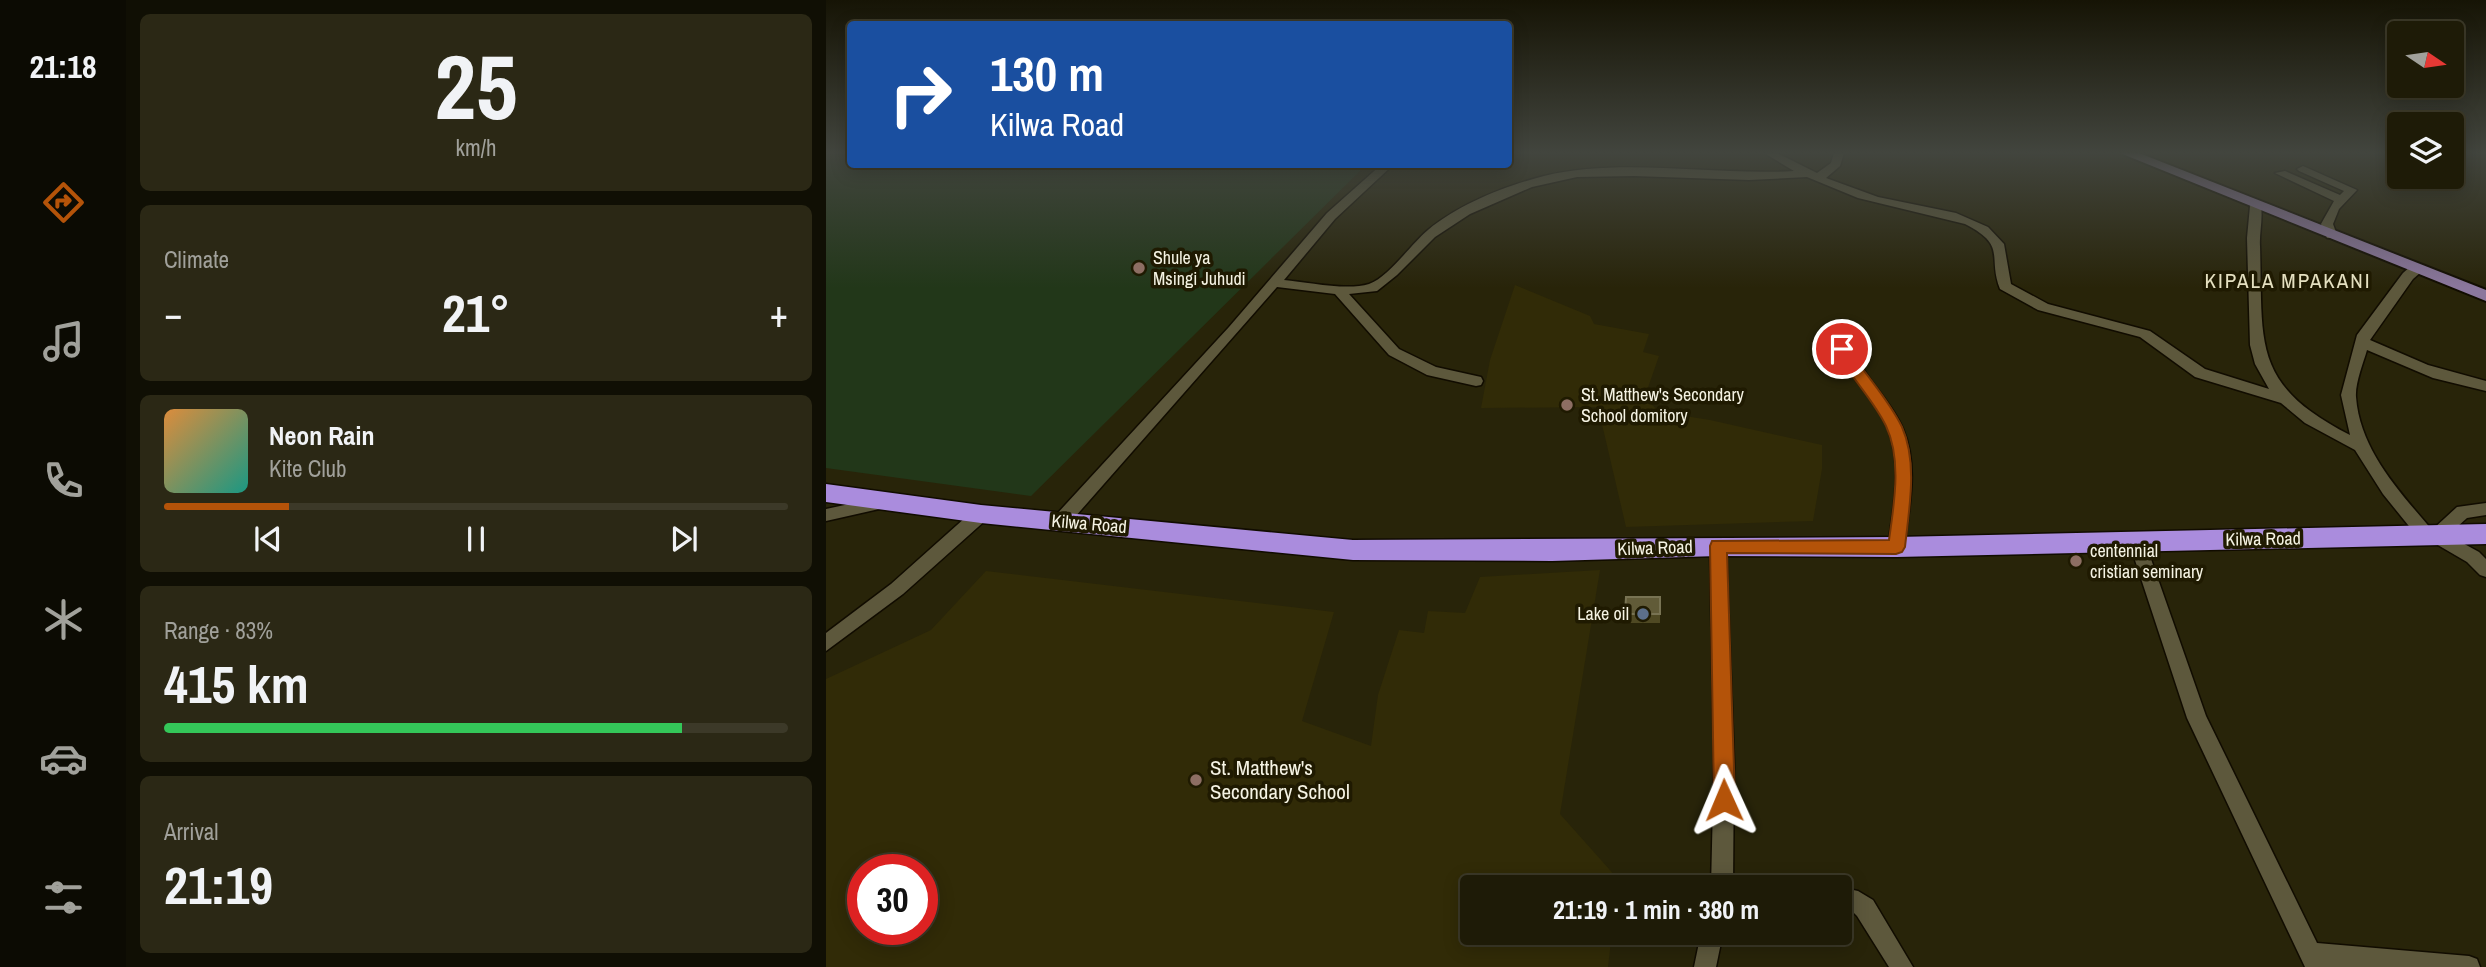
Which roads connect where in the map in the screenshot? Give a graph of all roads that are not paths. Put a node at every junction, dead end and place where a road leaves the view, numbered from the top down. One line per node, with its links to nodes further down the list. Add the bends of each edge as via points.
1 (1351, 198): 10 (street)
2 (1501, 198): 11 (street, via 1450,219 1371,288)
3 (1870, 198): 17 (street, via 1981,227 1998,246 2005,286 2016,295 2043,307 2145,334 2200,373)
4 (2237, 198): 7 (main road)
5 (2337, 198): 6 (street)
6 (2341, 200): 8 (street, via 2327,224)
7 (2256, 206): 8 (main road); 17 (street, via 2257,346)
8 (2331, 235): 9 (main road)
9 (2416, 269): 12 (main road); 14 (street)
10 (1274, 283): 11 (street); 24 (street)
11 (1339, 290): 15 (street, via 1394,352 1432,371)
12 (2486, 296)
13 (1841, 325): 29 (street, via 1842,349 1885,411 1901,450 1903,496)
14 (2363, 342): 16 (street, via 2411,365); 18 (street, via 2348,395)
15 (1476, 381)
16 (2486, 386)
17 (2284, 399): 18 (street, via 2309,419)
18 (2360, 446): 26 (street, via 2389,490)
19 (826, 494): 20 (highway, Kilwa Road)
20 (891, 501): 22 (highway, Kilwa Road); 23 (street)
21 (2486, 509): 26 (street, via 2463,512)
22 (981, 514): 24 (highway, Kilwa Road); 31 (street, via 897,589)
23 (826, 515)
24 (1061, 521): 28 (highway, Kilwa Road, via 1353,550 1528,552)
25 (2486, 534): 26 (highway, Kilwa Road)
26 (2431, 536): 27 (highway, Kilwa Road); 30 (street, via 2473,557)
27 (2137, 542): 29 (highway, Kilwa Road); 35 (street, via 2197,718)
28 (1718, 546): 29 (highway, Kilwa Road); 32 (street)
29 (1896, 547)
30 (2486, 570)
31 (826, 643)
32 (1723, 875)
33 (1852, 901): 37 (street, via 1865,908)
34 (1710, 945): 36 (street)
35 (2314, 961): 38 (street)
36 (1705, 967)
37 (1902, 967)
38 (2469, 967)

